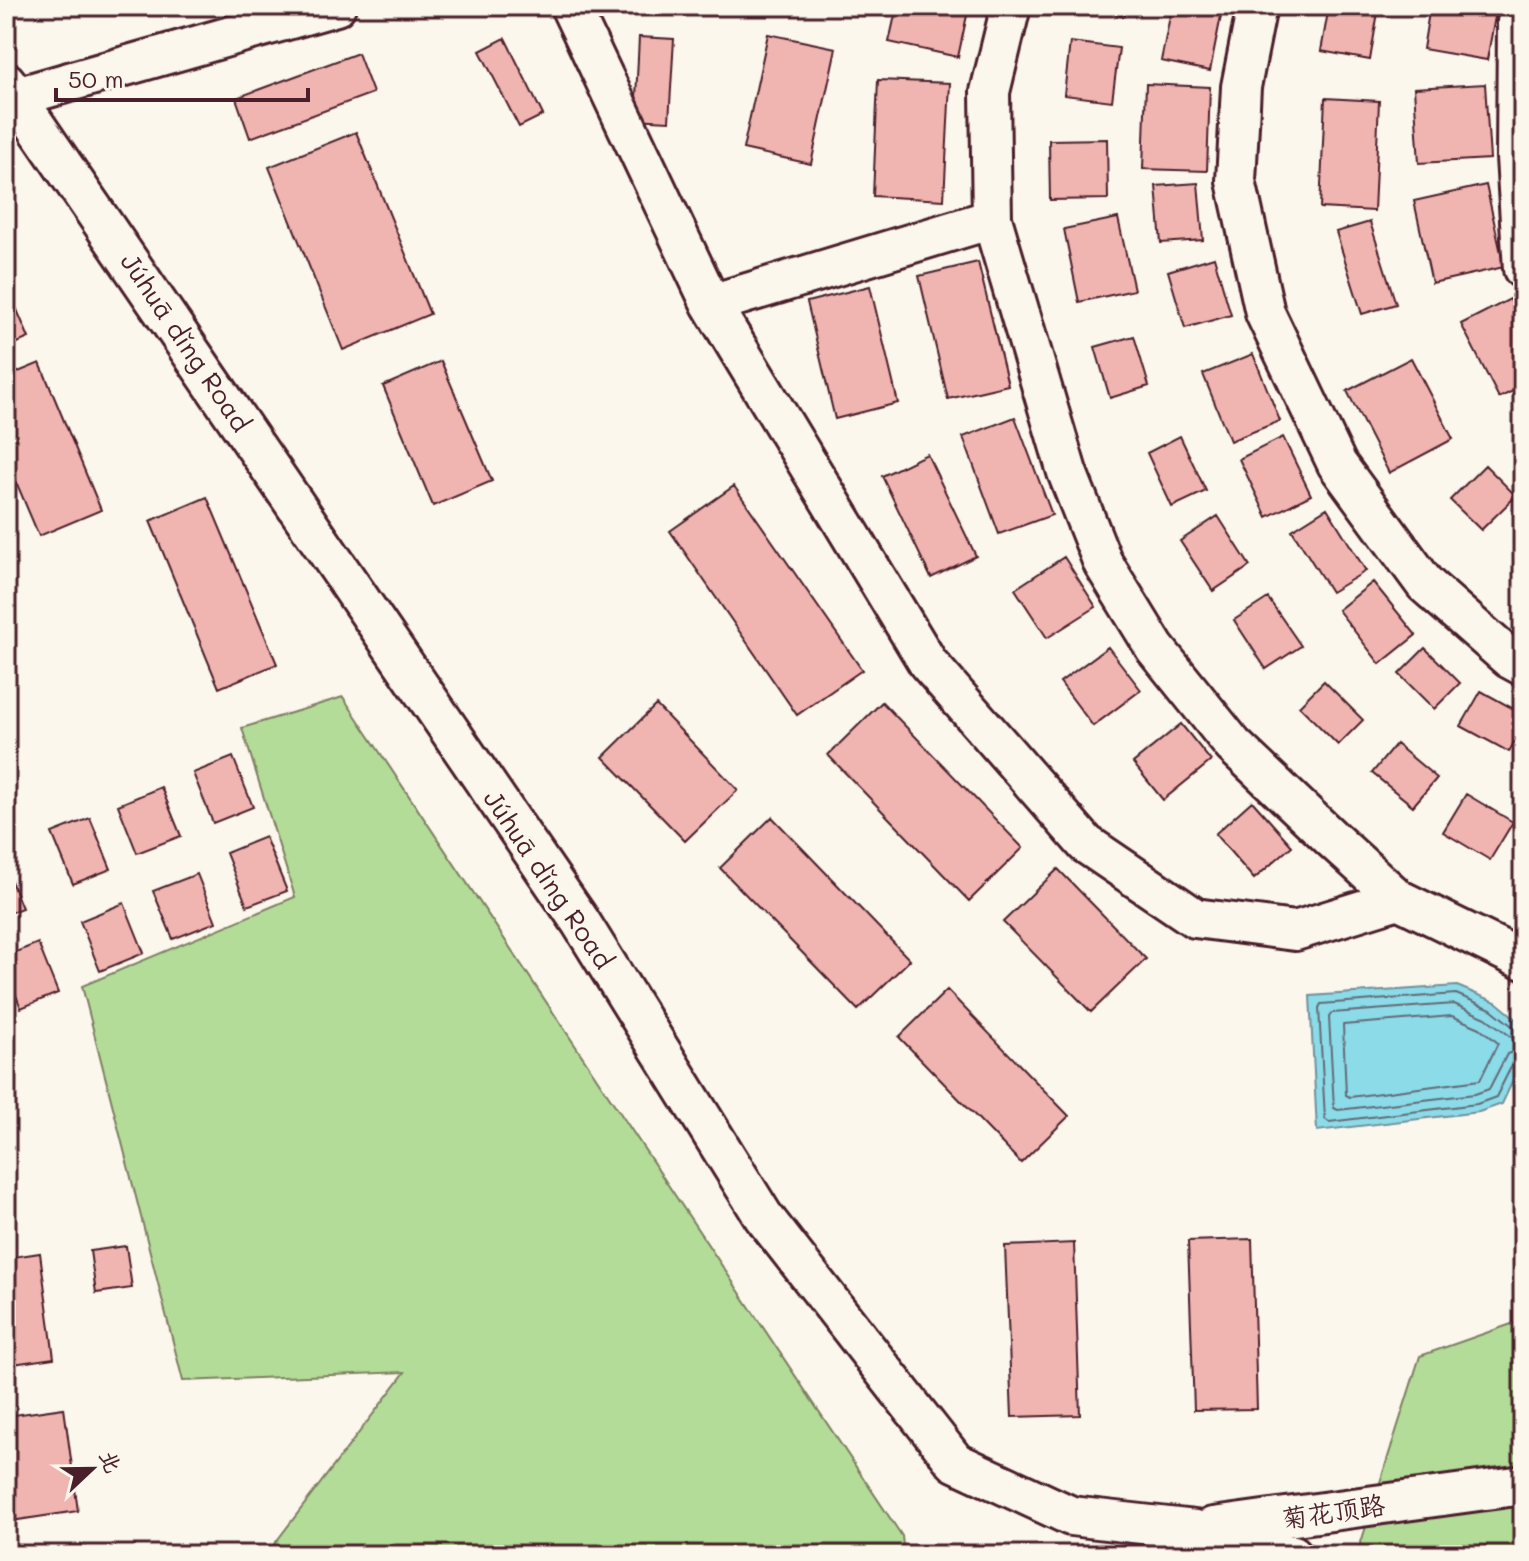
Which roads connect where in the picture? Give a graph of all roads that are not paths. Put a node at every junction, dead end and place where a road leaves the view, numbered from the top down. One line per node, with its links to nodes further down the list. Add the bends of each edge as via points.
1 (336, 6): 6 (street)
2 (570, 6): 9 (street)
3 (1011, 6): 7 (street, via 990,92)
4 (1257, 6): 10 (street, via 1241,87 1236,181 1265,313 1337,464 1425,584)
5 (1522, 6): 8 (street, via 1517,22 1516,157)
6 (10, 93): 14 (street, Júhuā dǐng Road, via 580,921 763,1216 955,1462 1071,1516)
7 (992, 219): 9 (street); 11 (street, via 1067,472 1103,563 1155,648 1233,745)
8 (1523, 269)
9 (711, 304): 11 (street, via 928,663 1086,844 1195,918 1295,931)
10 (1523, 666)
11 (1398, 899): 12 (street)
12 (1523, 960)
13 (1523, 1485): 14 (street, 菊花顶路)
14 (1195, 1530): 15 (street, 菊花顶路)
15 (1293, 1555)

